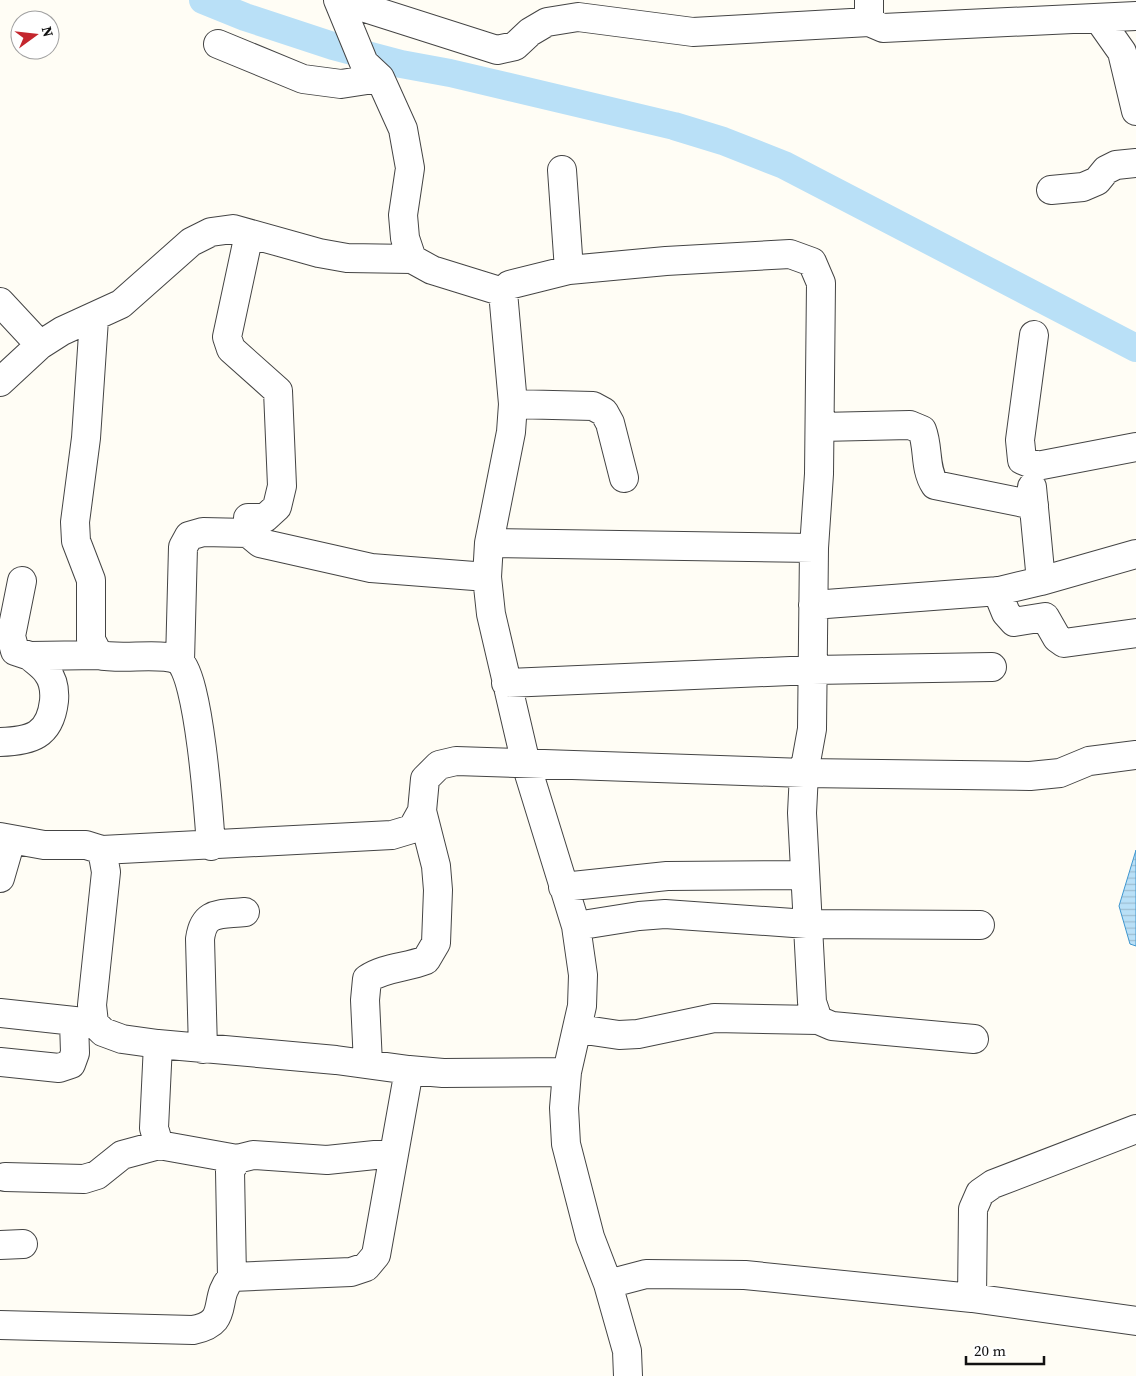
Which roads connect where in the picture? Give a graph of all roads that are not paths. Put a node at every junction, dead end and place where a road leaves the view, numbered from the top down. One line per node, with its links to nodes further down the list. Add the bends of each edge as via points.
1 (341, 5): 2 (street, via 496,50 515,46 547,22 578,17 693,32); 6 (street)
2 (869, 11): 4 (street, via 875,26 892,27)
3 (1136, 16): 4 (street)
4 (1098, 18): 7 (street, via 1122,52)
5 (218, 44): 6 (street, via 303,79 341,84)
6 (372, 70): 12 (street, via 403,128 410,168 404,215 405,238)
7 (1136, 111)
8 (1136, 163): 10 (street, via 1116,165 1106,170 1097,181 1083,187)
9 (562, 170): 13 (street)
10 (1051, 190)
11 (249, 234): 12 (street, via 319,254); 16 (street, via 233,229 211,232 191,242 121,304); 26 (street, via 227,337 231,349 278,391 282,486 278,507 265,518 248,518)
12 (412, 259): 14 (street, via 432,270)
13 (569, 270): 14 (street, via 509,285); 21 (street, via 790,254 812,262 821,283)
14 (503, 292): 20 (street)
15 (0, 302): 18 (street)
16 (94, 319): 18 (street, via 62,331); 36 (street, via 86,438 75,522 76,541 91,580 91,640)
17 (1034, 335): 23 (street, via 1020,440 1022,460)
18 (40, 345): 19 (street)
19 (0, 382)
20 (513, 404): 24 (street, via 593,406 604,412); 27 (street, via 511,432)
21 (820, 427): 25 (street, via 910,425 922,430 927,442 928,474 935,485); 28 (street)
22 (1136, 447): 23 (street, via 1037,466)
23 (1029, 463): 25 (street)
24 (624, 478)
25 (1034, 505): 32 (street)
26 (248, 533): 30 (street, via 260,543 371,568); 38 (street, via 203,532 189,536 183,547)
27 (488, 543): 28 (street); 30 (street)
28 (814, 548): 34 (street)
29 (1136, 554): 32 (street)
30 (487, 577): 41 (street, via 491,614)
31 (22, 581): 37 (street, via 11,636 15,650)
32 (1041, 581): 33 (street)
33 (997, 591): 34 (street); 35 (street, via 1006,613 1014,622 1045,617 1057,638 1064,643)
34 (813, 604): 40 (street)
35 (1136, 633)
36 (99, 655): 37 (street); 38 (street, via 115,658 168,656)
37 (30, 656): 42 (street, via 47,671 55,688 49,724 38,735 20,741)
38 (180, 661): 48 (street, via 188,673 204,759)
39 (992, 667): 40 (street)
40 (812, 670): 41 (street); 45 (street, via 812,729)
41 (506, 683): 44 (street)
42 (0, 742)
43 (1136, 755): 45 (street, via 1089,760 1060,772 1030,776)
44 (526, 764): 45 (street); 46 (street, via 456,761 439,765 425,779); 52 (street)
45 (804, 773): 50 (street)
46 (422, 811): 48 (street, via 412,829 392,835); 65 (street, via 436,866 436,943 426,960 379,971 366,980)
47 (6, 838): 49 (street, via 44,846 86,845); 51 (street)
48 (211, 846): 49 (street)
49 (102, 850): 59 (street, via 106,872 92,1005)
50 (805, 875): 52 (street, via 668,876); 54 (street)
51 (0, 878)
52 (563, 887): 56 (street)
53 (245, 912): 63 (street, via 212,915 202,924)
54 (807, 924): 55 (street); 56 (street, via 665,914); 58 (street, via 812,1002)
55 (980, 925)
56 (576, 926): 60 (street, via 583,975)
57 (0, 1013): 59 (street)
58 (818, 1020): 60 (street, via 714,1018 620,1035); 61 (street, via 832,1026)
59 (84, 1022): 62 (street, via 122,1039); 64 (street, via 71,1064 59,1068)
60 (578, 1029): 67 (street)
61 (974, 1039)
62 (158, 1044): 63 (street); 69 (street, via 154,1128)
63 (203, 1049): 65 (street)
64 (0, 1062)
65 (368, 1064): 66 (street)
66 (409, 1070): 67 (street, via 443,1073); 70 (street)
67 (567, 1072): 74 (street, via 566,1144 590,1236)
68 (1136, 1129): 75 (street, via 993,1184 980,1193 972,1209)
69 (159, 1145): 71 (street); 72 (street, via 122,1155 97,1175 84,1179)
70 (394, 1153): 71 (street, via 327,1160 253,1155); 73 (street, via 376,1255 366,1267 351,1272)
71 (237, 1159): 73 (street, via 230,1171)
72 (5, 1177)
73 (232, 1277): 77 (street, via 223,1287 219,1315 208,1327)
74 (608, 1284): 75 (street, via 646,1274 745,1275); 78 (street, via 627,1351)
75 (972, 1298): 76 (street)
76 (1136, 1321)
77 (0, 1325)
78 (628, 1376)

